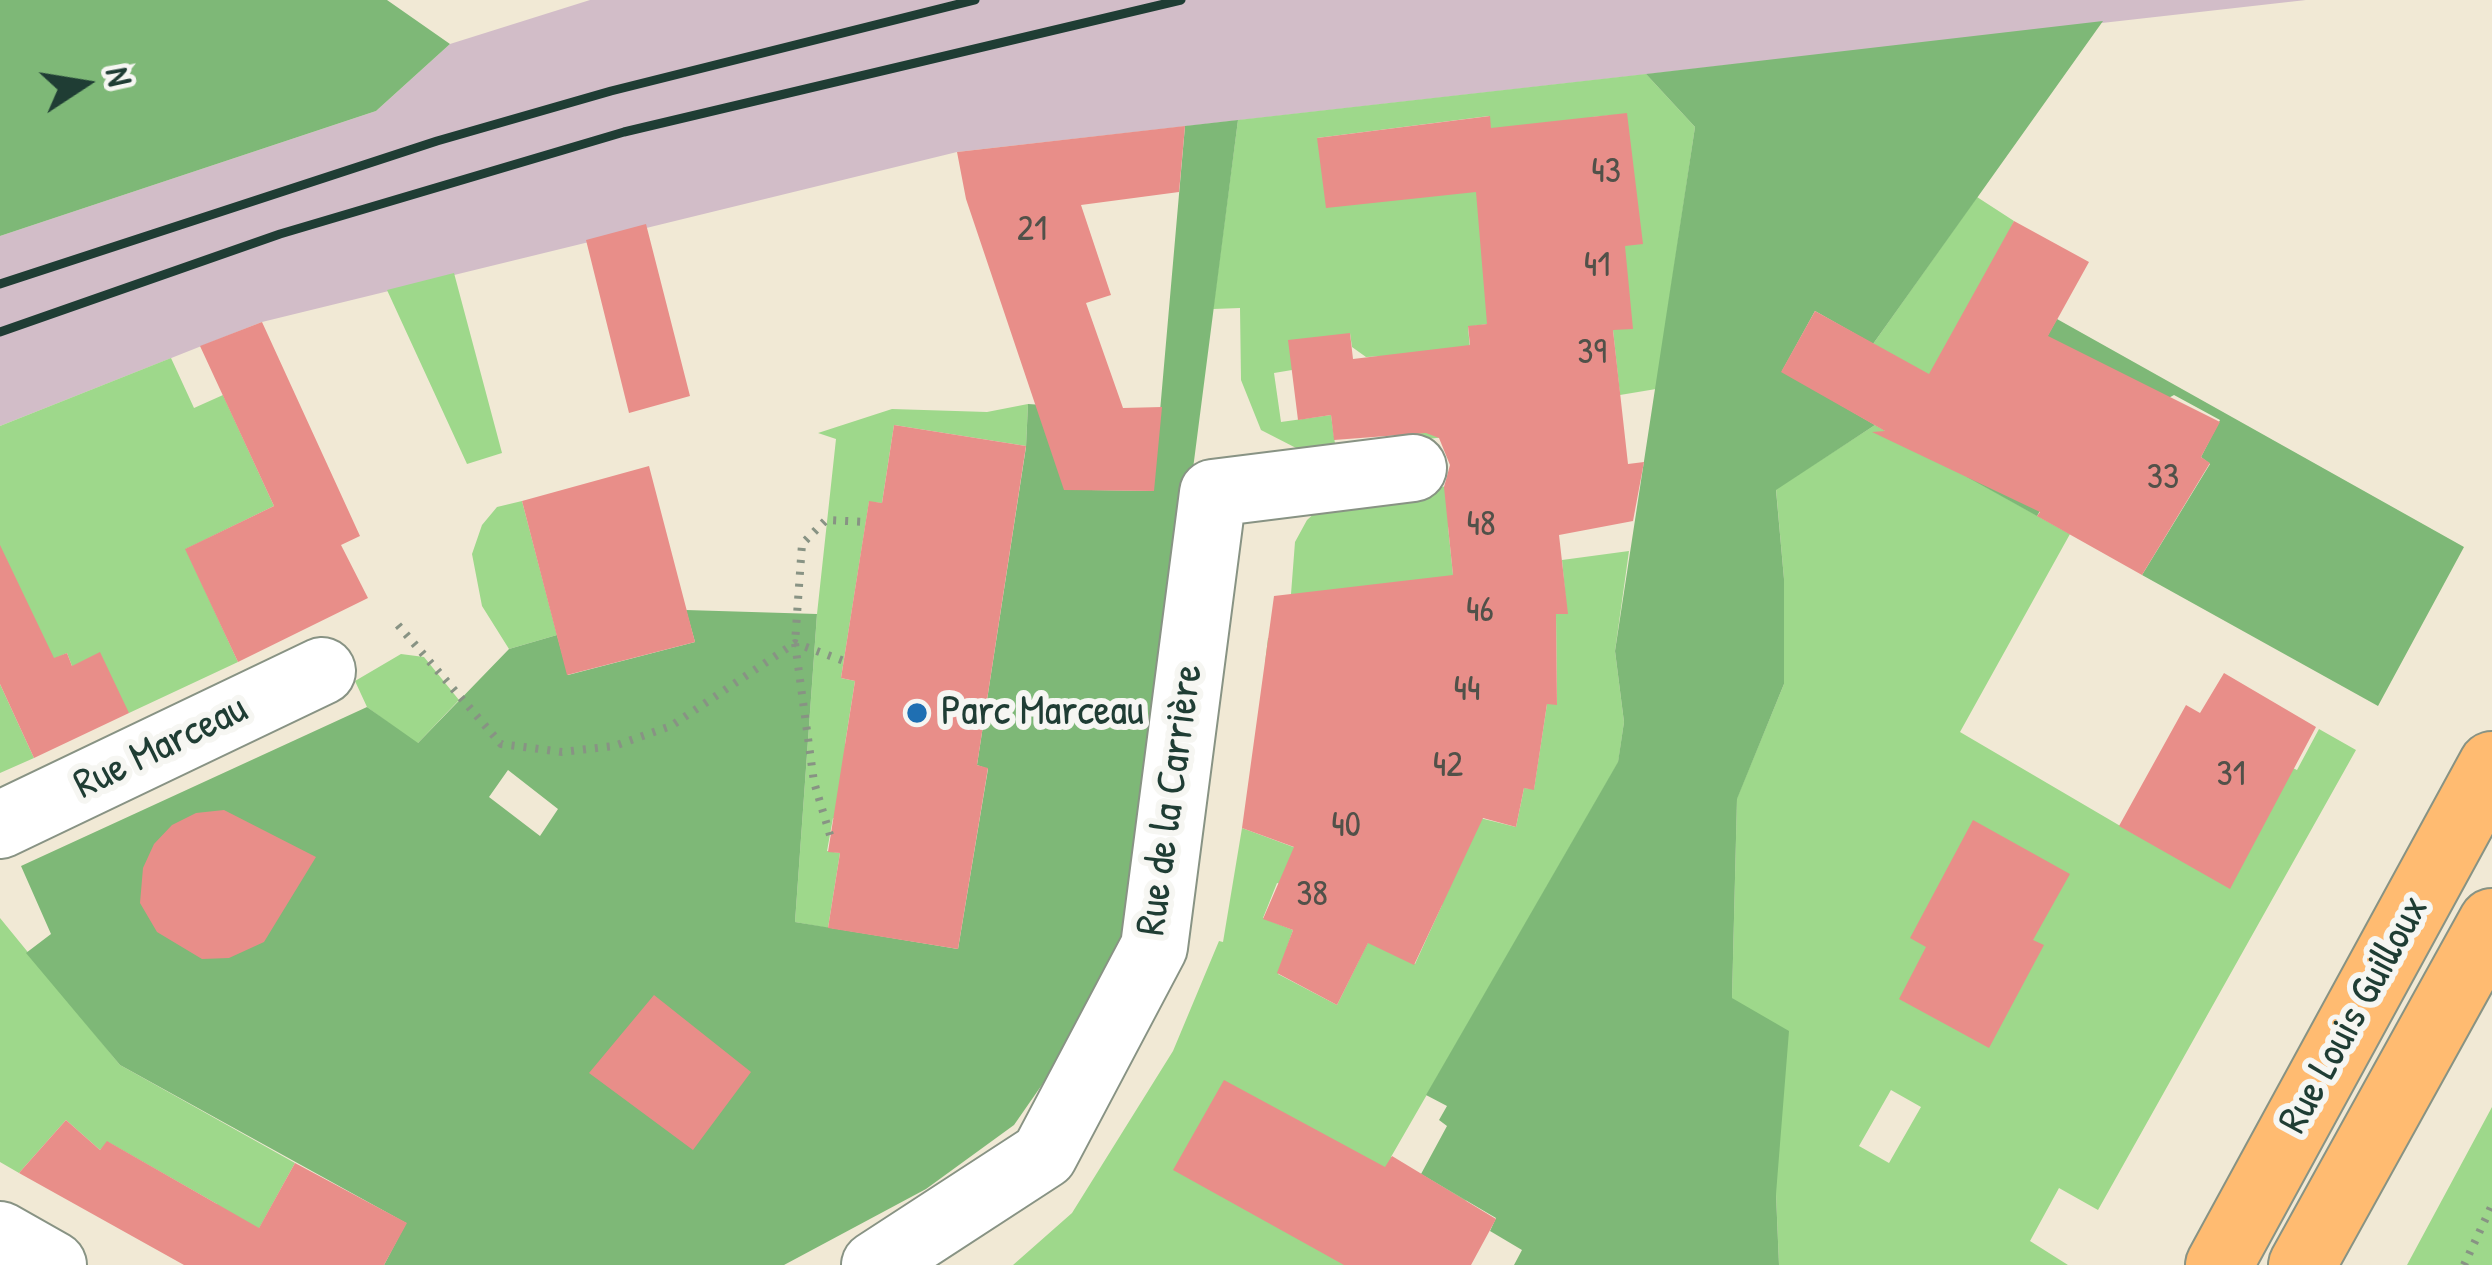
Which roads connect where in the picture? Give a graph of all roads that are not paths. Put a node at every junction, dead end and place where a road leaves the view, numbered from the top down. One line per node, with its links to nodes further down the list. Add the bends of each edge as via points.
1 (1414, 468): 8 (street, Rue de la Carrière, via 1214,493 1154,947 1044,1155)
2 (322, 670): 4 (street, Rue Marceau)
3 (2492, 765): 9 (main road, Rue Louis Guilloux)
4 (0, 826)
5 (2492, 922): 10 (main road, Rue Louis Guilloux)
6 (0, 1235): 7 (street)
7 (53, 1265)
8 (875, 1265)
9 (2219, 1265)
10 (2302, 1265)

